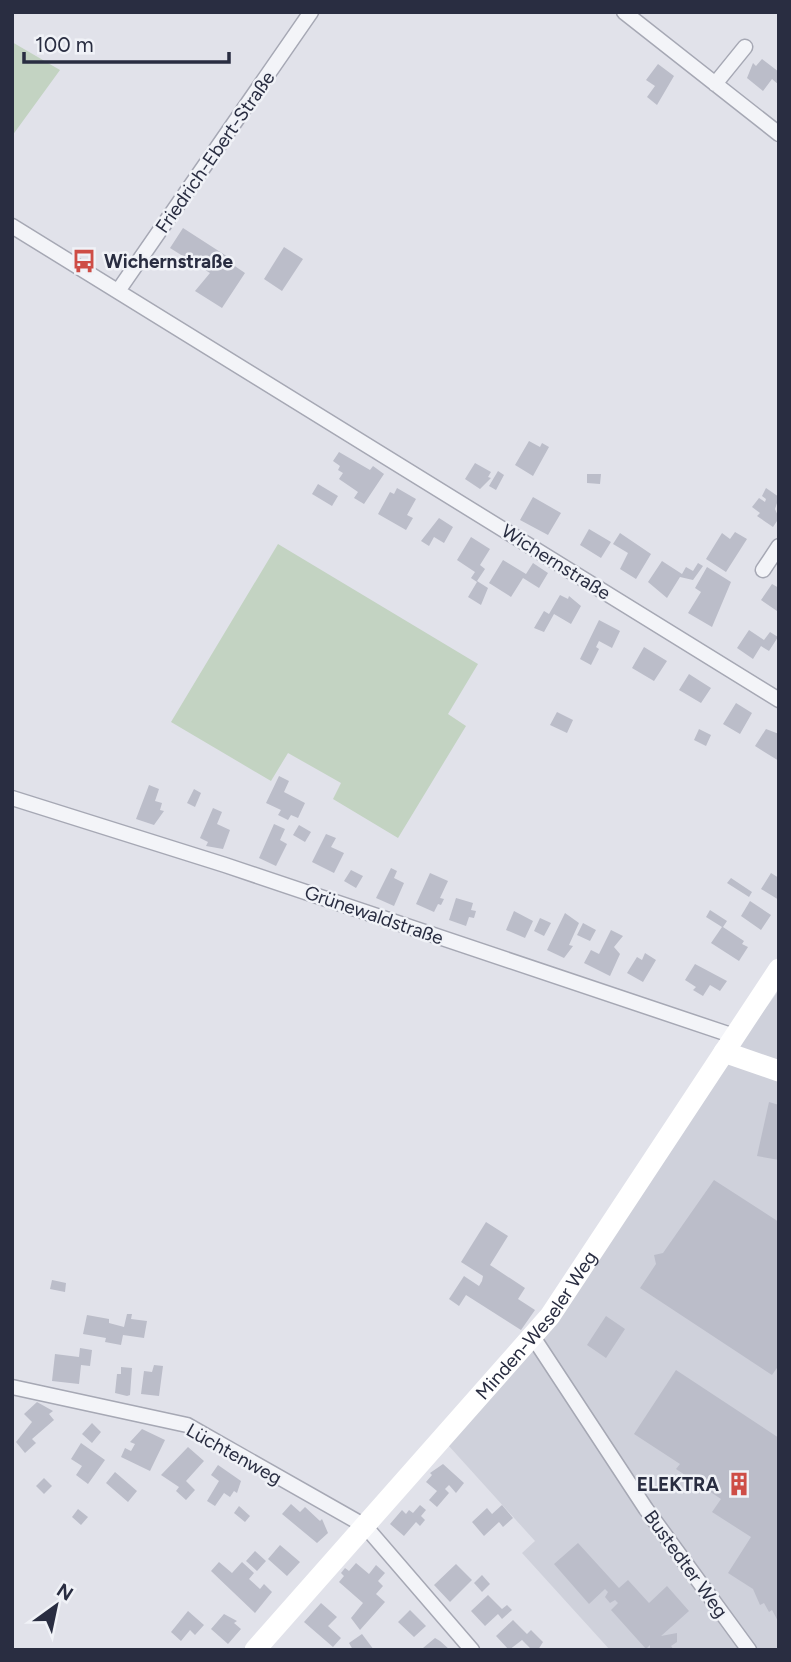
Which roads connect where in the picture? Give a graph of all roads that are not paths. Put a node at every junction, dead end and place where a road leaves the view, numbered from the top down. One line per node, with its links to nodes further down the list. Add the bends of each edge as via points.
1 (311, 12): 7 (street, Friedrich-Ebert-Straße)
2 (624, 12): 4 (street)
3 (745, 47): 4 (street)
4 (715, 84): 5 (street)
5 (779, 134)
6 (12, 226): 7 (street, Wichernstraße)
7 (118, 291): 10 (street, Wichernstraße)
8 (779, 546): 9 (street)
9 (763, 570)
10 (779, 700)
11 (12, 798): 13 (street, Grünewaldstraße, via 225,865)
12 (779, 970): 13 (street, Minden-Weseler Weg)
13 (729, 1044): 14 (street); 15 (street, Minden-Weseler Weg)
14 (779, 1071)
15 (533, 1337): 17 (street, Minden-Weseler Weg); 20 (street, Bustedter Weg, via 646,1509)
16 (12, 1387): 17 (street, Lüchtenweg, via 187,1425)
17 (365, 1527): 18 (street, Minden-Weseler Weg); 19 (street, Lüchtenweg)
18 (255, 1650)
19 (472, 1650)
20 (749, 1650)

